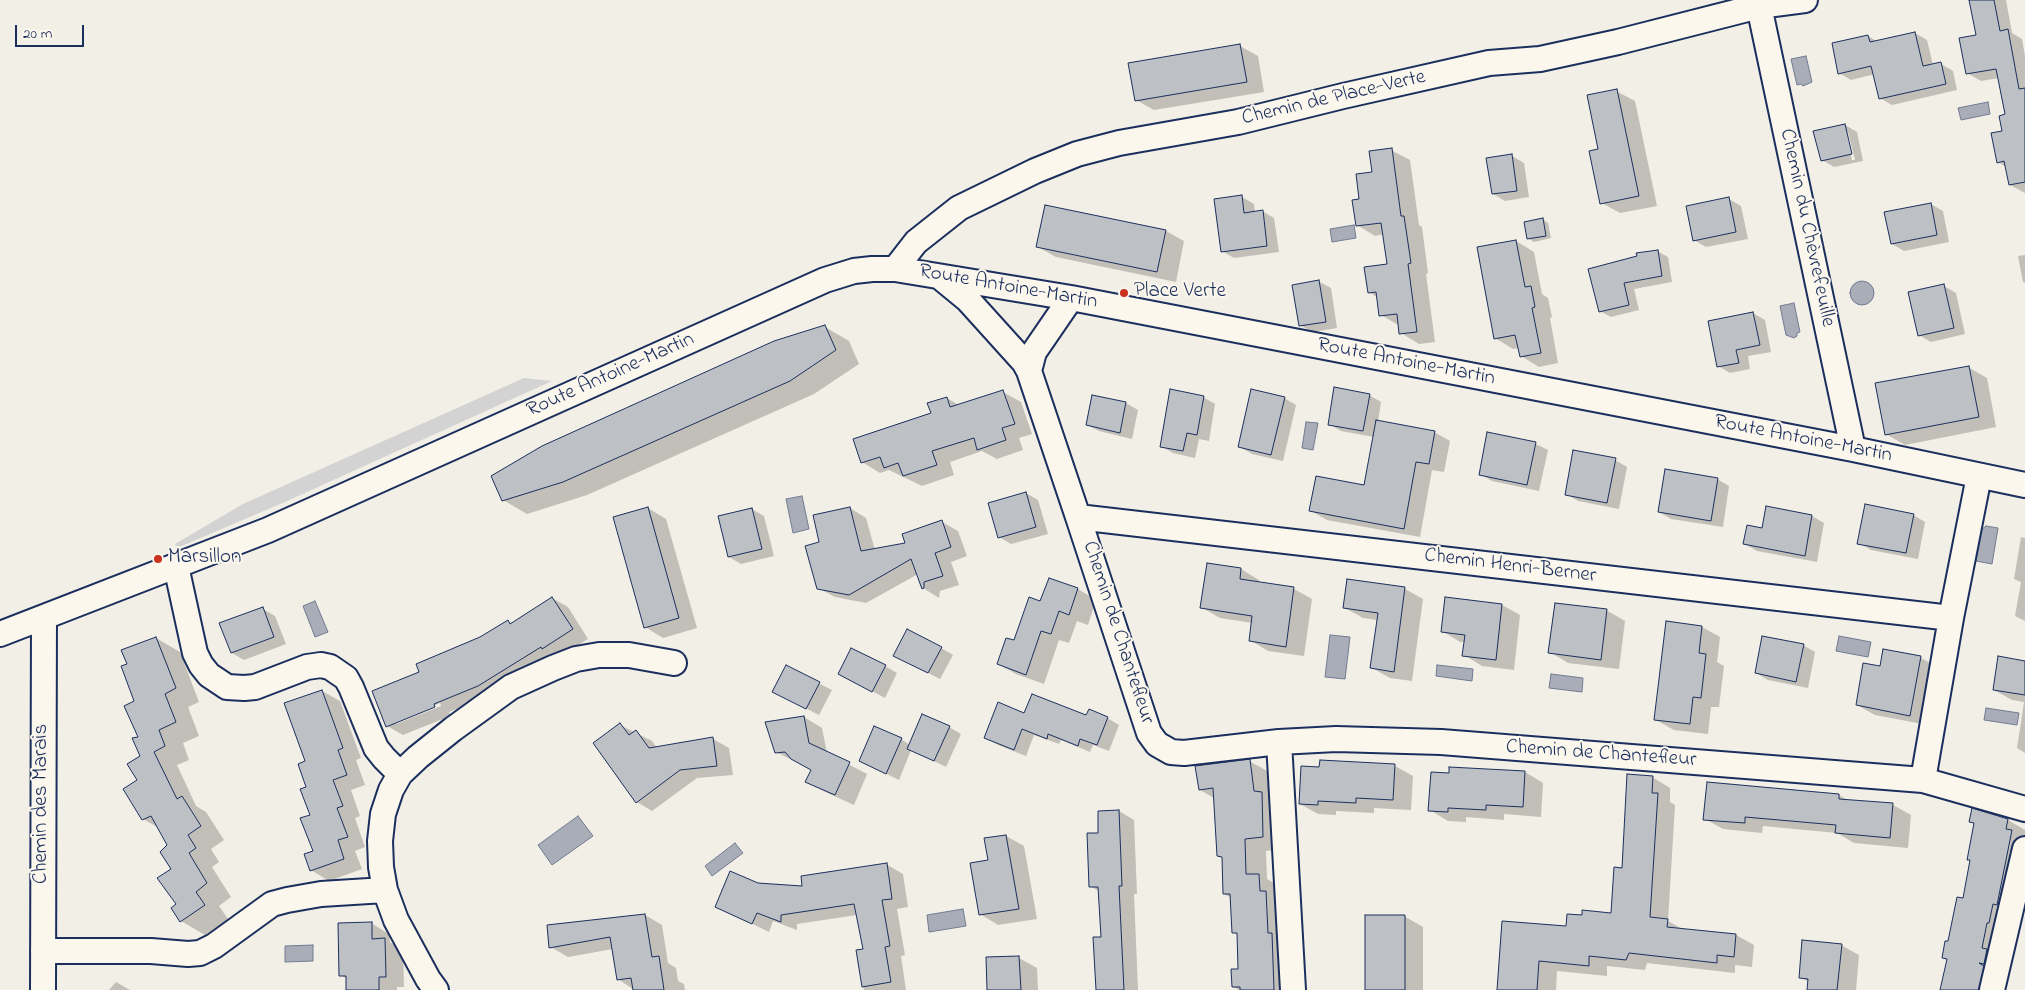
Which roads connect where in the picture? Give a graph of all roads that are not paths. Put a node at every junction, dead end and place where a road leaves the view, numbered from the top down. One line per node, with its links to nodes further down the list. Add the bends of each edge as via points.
1 (1805, 0): 2 (street, Chemin de Place-Verte)
2 (1759, 6): 3 (street, Chemin de Place-Verte, via 1540,59 1489,63 1238,122 1076,154 959,208 916,242); 7 (street, Chemin du Chèvrefeuille)
3 (895, 269): 4 (street, Route Antoine-Martin); 11 (street, Route Antoine-Martin, via 854,271 825,280 277,526)
4 (939, 276): 5 (street, Route Antoine-Martin); 6 (street, via 968,300 1017,353)
5 (1071, 298): 6 (street, via 1034,352); 7 (street, Route Antoine-Martin)
6 (1029, 371): 10 (street)
7 (1853, 449): 8 (street, Route Antoine-Martin)
8 (1979, 476): 9 (street, Route Antoine-Martin); 13 (street)
9 (2025, 486)
10 (1078, 517): 13 (street, Chemin Henri-Berner); 16 (street, Chemin de Chantefleur, via 1149,733 1157,744 1171,752 1184,753)
11 (176, 566): 12 (street, Route Antoine-Martin); 17 (street, via 195,653 209,675 227,687 244,688 255,687 307,667 330,667 346,678 376,748)
12 (44, 618): 14 (street, Route Antoine-Martin); 22 (street, Chemin des Marais)
13 (1951, 618): 18 (street)
14 (0, 634)
15 (674, 663): 17 (street, via 629,655 599,655 553,668 511,687 453,729)
16 (1279, 742): 18 (street, Chemin de Chantefleur, via 1336,739 1441,742); 25 (street)
17 (400, 774): 21 (street, via 383,814 380,841)
18 (1923, 780): 19 (street, Chemin de Chantefleur)
19 (2025, 809)
20 (2025, 849): 26 (street)
21 (385, 890): 22 (street, via 322,894 272,904 200,953); 24 (street, via 412,952)
22 (43, 951): 23 (street, Chemin des Marais)
23 (43, 990)
24 (436, 990)
25 (1293, 990)
26 (1992, 990)

